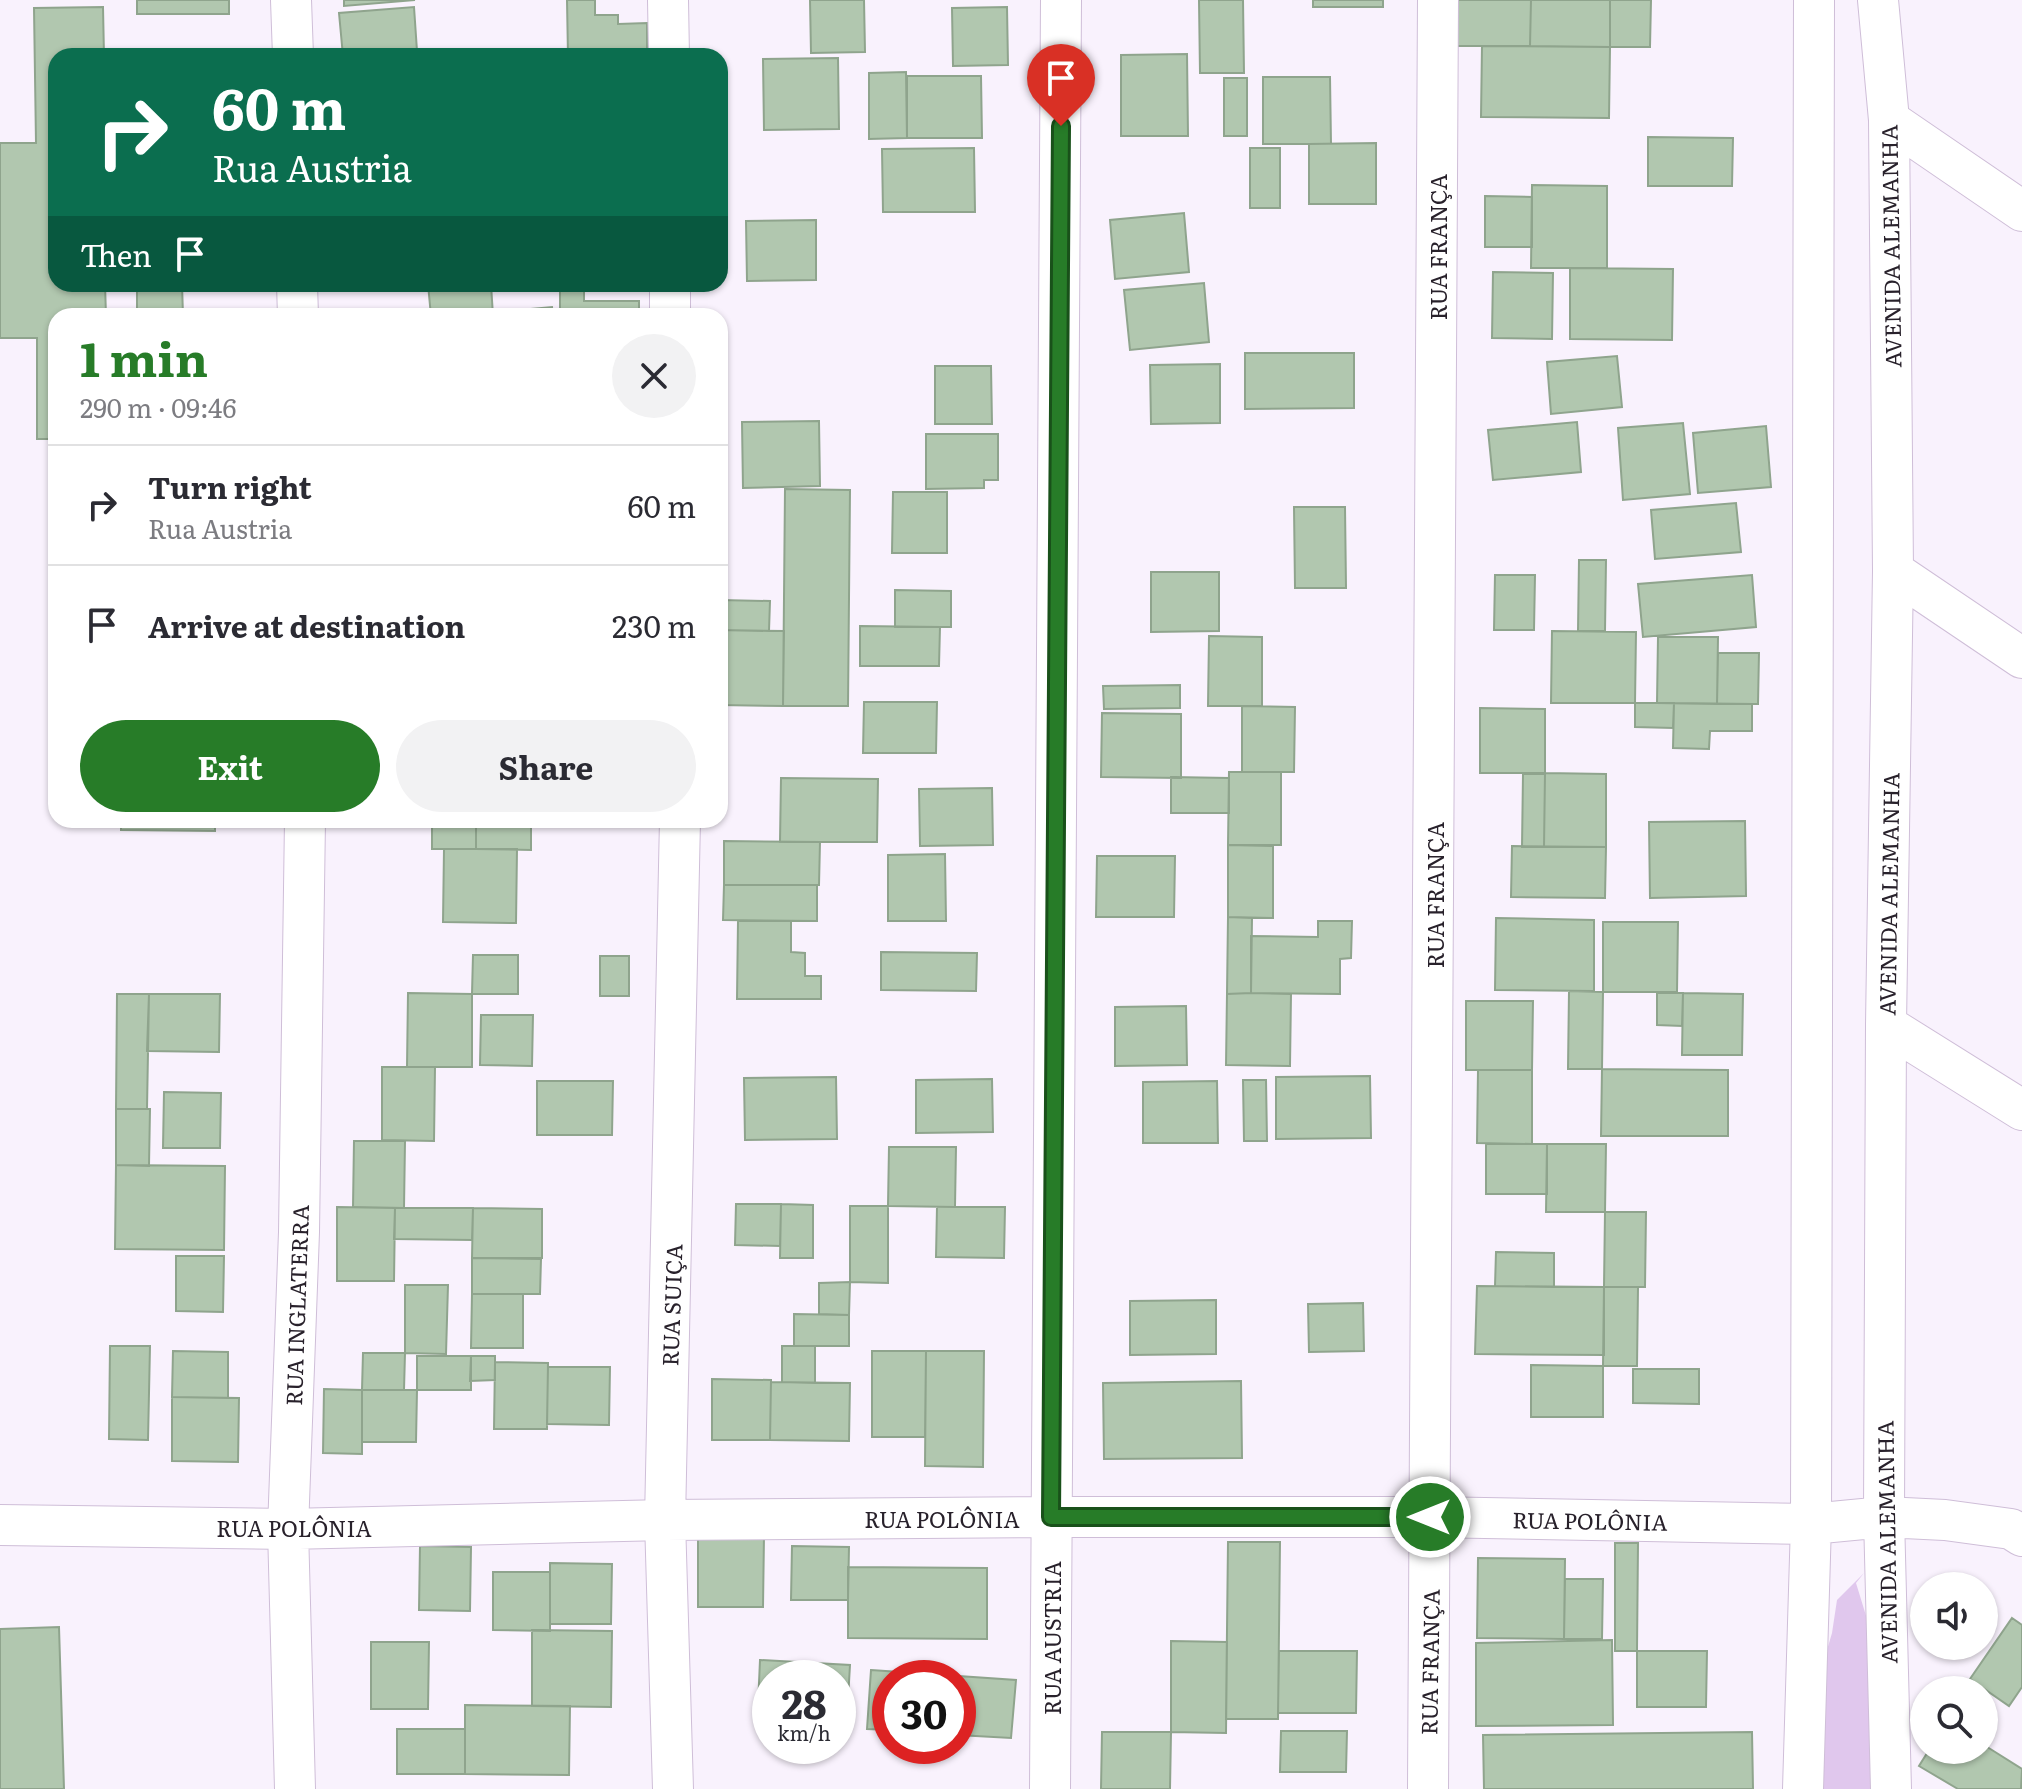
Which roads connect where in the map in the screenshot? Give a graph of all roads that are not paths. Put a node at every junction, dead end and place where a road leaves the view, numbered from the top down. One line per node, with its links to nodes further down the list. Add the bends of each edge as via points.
1 (291, 0): 7 (street)
2 (668, 0): 8 (street)
3 (1061, 0): 17 (street, RUA AUSTRIA)
4 (1438, 0): 18 (street, RUA FRANÇA)
5 (1814, 0): 21 (street)
6 (1878, 0): 9 (street, AVENIDA ALEMANHA)
7 (293, 48)
8 (669, 48)
9 (1889, 120): 10 (street); 11 (street, AVENIDA ALEMANHA)
10 (2022, 211)
11 (1893, 571): 12 (street); 15 (street, AVENIDA ALEMANHA)
12 (2022, 658)
13 (305, 828): 24 (street, RUA INGLATERRA)
14 (680, 828): 20 (street, RUA SUIÇA)
15 (1886, 1025): 16 (street); 19 (street, AVENIDA ALEMANHA)
16 (2022, 1110)
17 (1051, 1517): 18 (street, RUA POLÔNIA); 20 (street, RUA POLÔNIA); 27 (street, RUA AUSTRIA)
18 (1430, 1517): 21 (street, RUA POLÔNIA); 28 (street, RUA FRANÇA)
19 (1884, 1517): 21 (street, RUA POLÔNIA); 23 (street, RUA POLÔNIA); 30 (street, AVENIDA ALEMANHA)
20 (665, 1520): 24 (street, RUA POLÔNIA); 26 (street, RUA SUIÇA)
21 (1811, 1524): 29 (street)
22 (0, 1525): 24 (street, RUA POLÔNIA)
23 (2018, 1526)
24 (288, 1529): 25 (street, RUA INGLATERRA)
25 (295, 1789)
26 (673, 1789)
27 (1050, 1789)
28 (1428, 1789)
29 (1803, 1789)
30 (1891, 1789)

